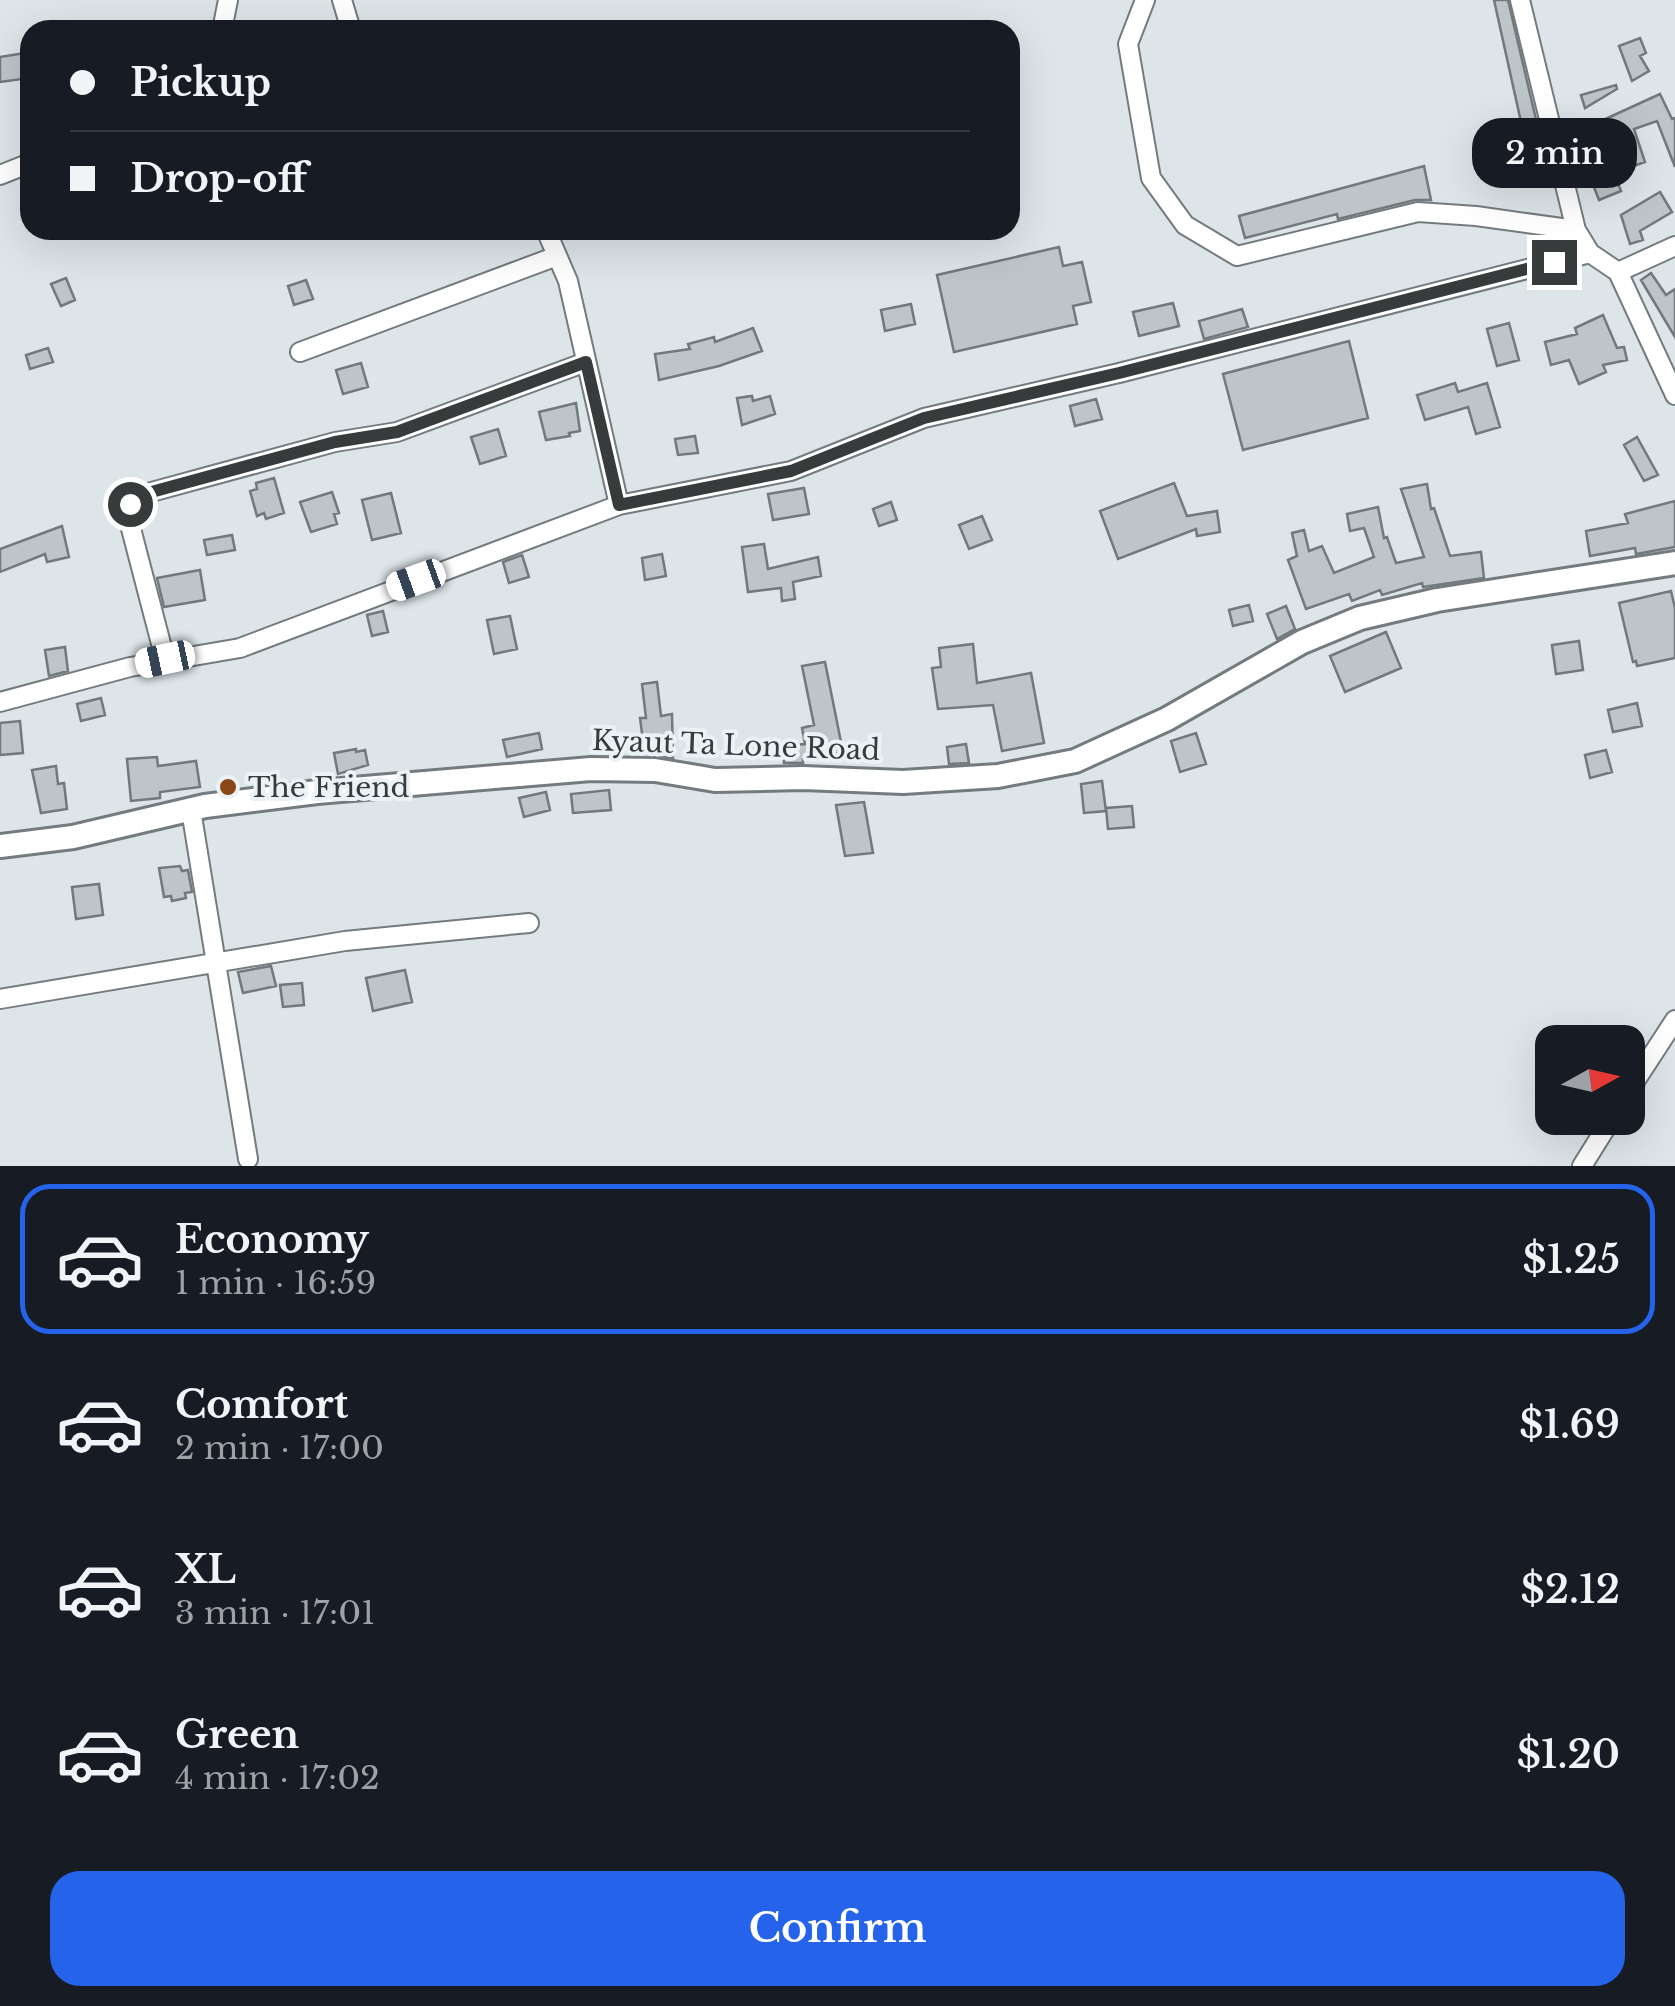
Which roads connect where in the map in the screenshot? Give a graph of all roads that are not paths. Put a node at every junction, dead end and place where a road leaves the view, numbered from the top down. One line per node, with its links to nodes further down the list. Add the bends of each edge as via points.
1 (1145, 0): 3 (street, via 1128,44 1151,178 1184,224 1237,256 1418,212)
2 (1520, 0): 3 (street)
3 (1576, 230): 6 (street)
4 (550, 240): 7 (street)
5 (1675, 246): 8 (street)
6 (1590, 253): 8 (street); 12 (street, via 924,418 791,471)
7 (557, 256): 9 (street); 10 (street)
8 (1618, 272): 11 (street)
9 (300, 352)
10 (586, 362): 12 (street); 14 (street, via 397,432 335,442 144,494 130,504 129,521)
11 (1675, 395)
12 (619, 505): 14 (street, via 240,648)
13 (1675, 563): 16 (main road, Kyaut Ta Lone Road, via 1360,618 1075,760 998,776 715,780 590,768)
14 (165, 659): 15 (street)
15 (0, 702)
16 (191, 810): 17 (main road, Kyaut Ta Lone Road); 19 (street)
17 (0, 846)
18 (529, 923): 19 (street)
19 (216, 962): 20 (street); 24 (street)
20 (0, 999)
21 (1675, 1020): 22 (street)
22 (1645, 1066)
23 (1601, 1135): 25 (street)
24 (248, 1159)
25 (1582, 1166)

